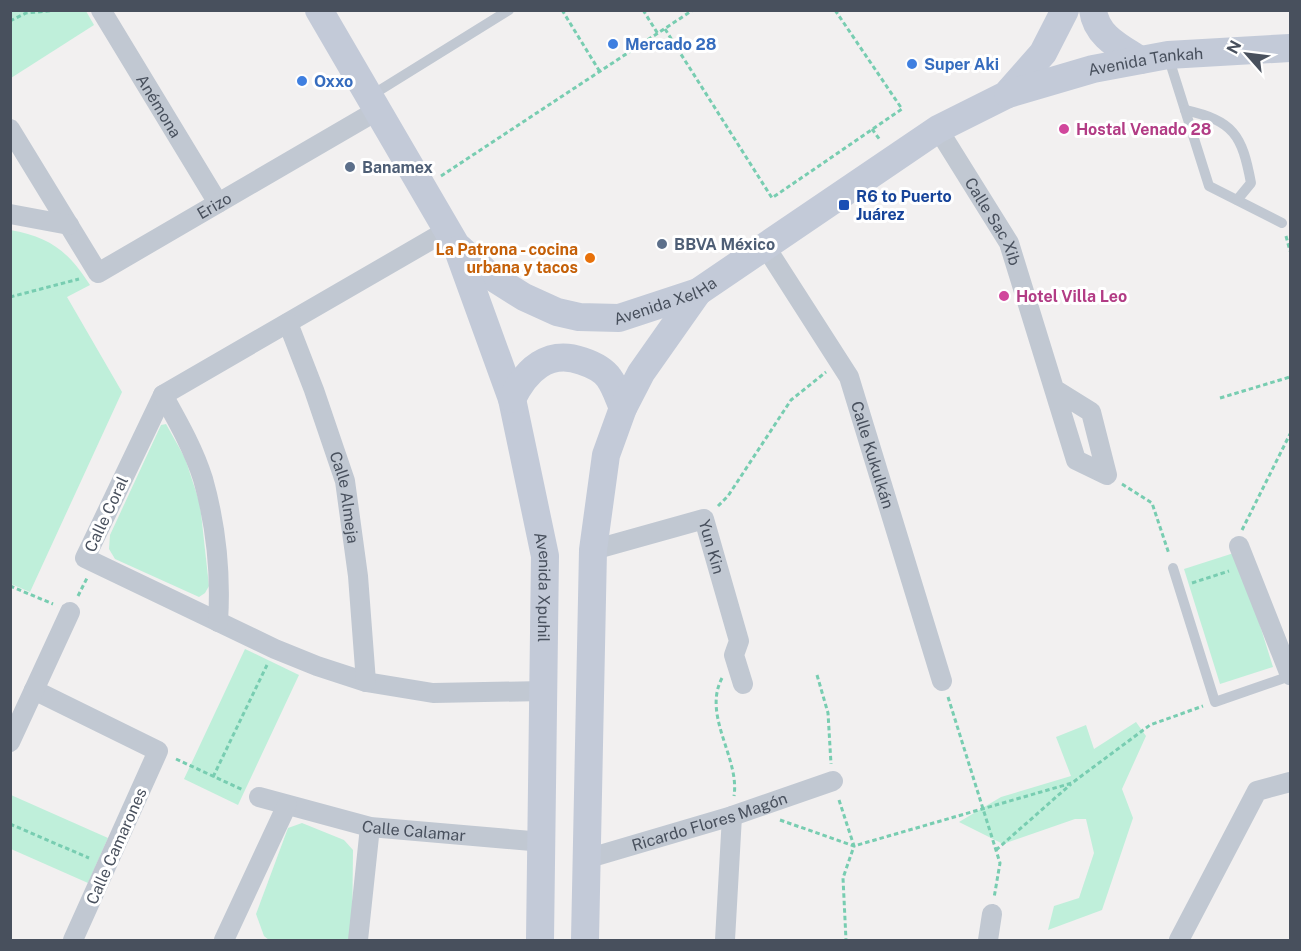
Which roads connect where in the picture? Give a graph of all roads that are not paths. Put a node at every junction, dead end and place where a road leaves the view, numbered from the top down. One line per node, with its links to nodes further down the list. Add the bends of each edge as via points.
1 (101, 10): 15 (street, Anémona)
2 (319, 10): 10 (street, Avenida XelHa)
3 (509, 10): 10 (lane)
4 (1065, 10): 9 (street, Avenida XelHa, via 1043,53)
5 (1093, 10): 8 (street, via 1094,23 1108,39)
6 (1290, 48): 7 (street, Avenida Tankah)
7 (1168, 55): 8 (street, Avenida Tankah); 11 (lane)
8 (1140, 60): 9 (street, Avenida Tankah)
9 (1006, 95): 13 (street, Avenida XelHa)
10 (374, 103): 15 (street, Erizo); 19 (street, Avenida XelHa)
11 (1185, 110): 14 (lane, via 1209,186); 14 (lane, via 1214,116 1235,132 1251,183)
12 (10, 129): 18 (street)
13 (938, 129): 20 (street, Avenida XelHa); 23 (street, Calle Sac Xib, via 1010,243)
14 (1237, 200): 17 (lane)
15 (218, 203): 18 (street, Erizo, via 98,273)
16 (10, 214): 18 (street)
17 (1282, 223)
18 (69, 225)
19 (452, 237): 21 (street, Avenida XelHa, via 489,275 524,297 579,317 620,318); 22 (street); 25 (street, Avenida Xpuhil)
20 (765, 246): 21 (street, Avenida XelHa); 33 (street, Calle Kukulkán, via 849,377)
21 (698, 292): 26 (street, via 641,373)
22 (288, 323): 24 (street); 34 (street, Calle Almeja, via 345,481 358,576)
23 (1054, 389): 23 (street, Calle Sac Xib, via 1076,460 1107,475 1092,412)
24 (163, 395): 31 (street, via 203,480 220,585); 31 (street, Calle Coral, via 85,558)
25 (512, 399): 26 (street, via 521,379 533,367 548,359 569,356 593,365 609,377); 37 (street, Avenida Xpuhil, via 545,556)
26 (623, 408): 28 (street, via 606,456)
27 (1239, 546): 32 (street)
28 (593, 550): 35 (street, Yun Kin, via 704,519 739,641 734,655); 46 (street)
29 (1173, 568): 32 (lane, via 1215,702)
30 (70, 612): 36 (street)
31 (219, 622): 34 (street, Calle Coral, via 275,649)
32 (1290, 675)
33 (942, 681)
34 (366, 682): 37 (street, Calle Coral, via 433,693)
35 (743, 684)
36 (34, 690): 38 (street); 49 (street, Calle Camarones, via 158,751)
37 (544, 691): 45 (street, Avenida Xpuhil)
38 (10, 742)
39 (833, 781): 43 (street, Ricardo Flores Magón)
40 (1290, 782): 55 (street, via 1257,791)
41 (258, 797): 42 (street, Calle Calamar)
42 (286, 805): 44 (street, Calle Calamar); 48 (street)
43 (732, 816): 46 (street, Ricardo Flores Magón); 53 (street)
44 (370, 827): 45 (street, Calle Calamar); 50 (street)
45 (543, 842): 51 (street, Avenida Xpuhil)
46 (586, 859): 52 (street)
47 (992, 914): 54 (street)
48 (232, 938)
49 (73, 940)
50 (358, 940)
51 (540, 940)
52 (585, 940)
53 (725, 940)
54 (988, 940)
55 (1179, 940)

